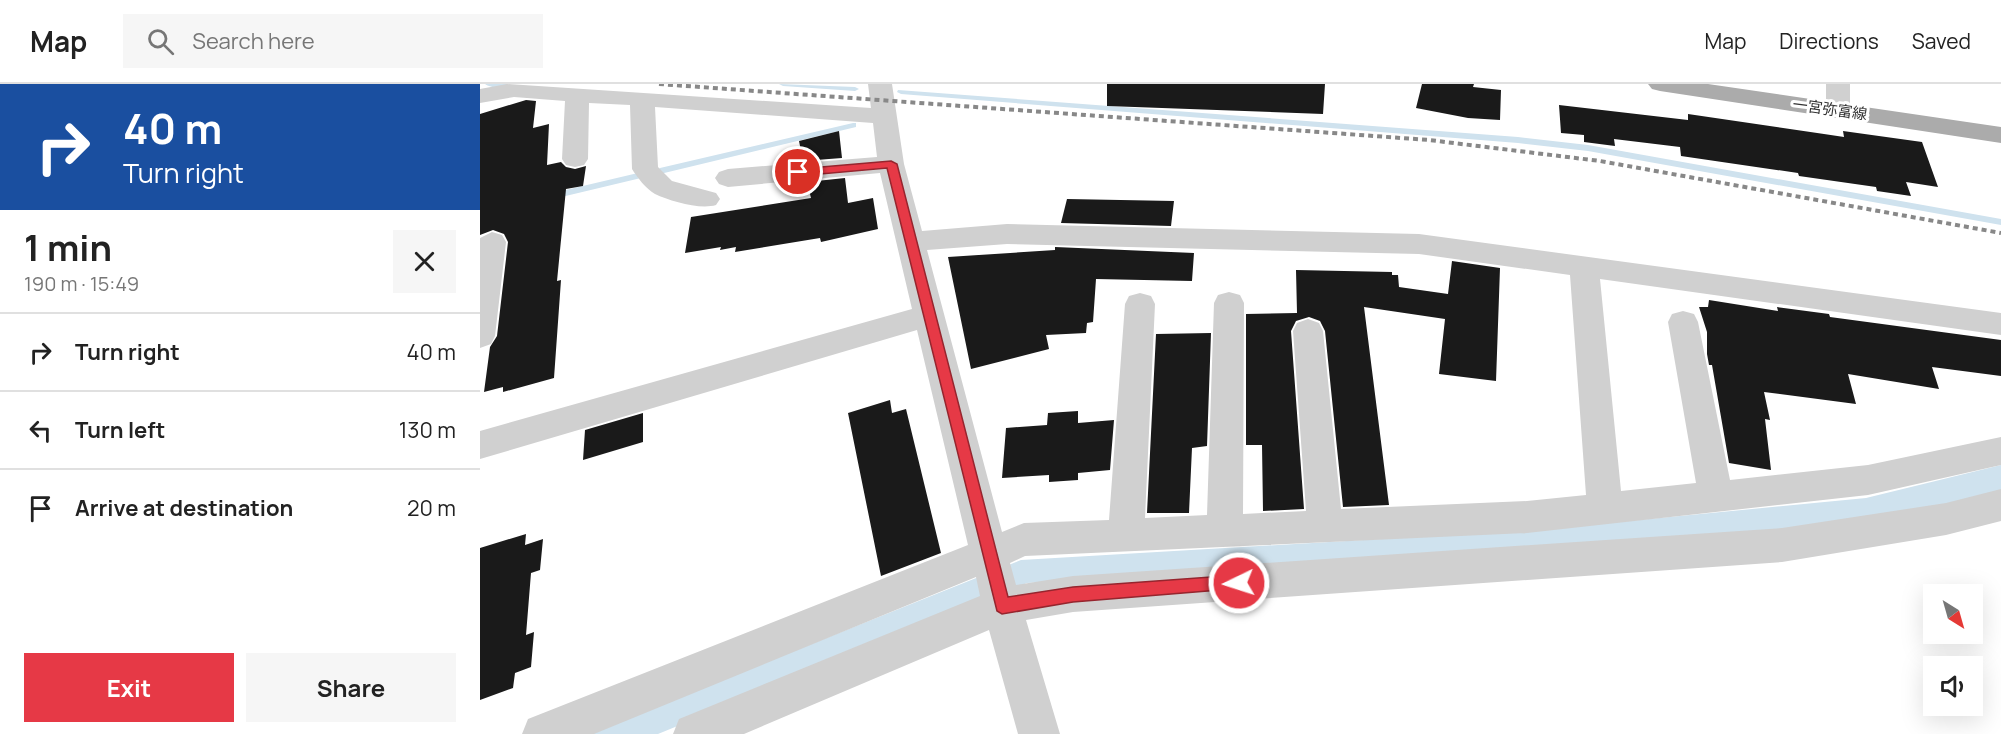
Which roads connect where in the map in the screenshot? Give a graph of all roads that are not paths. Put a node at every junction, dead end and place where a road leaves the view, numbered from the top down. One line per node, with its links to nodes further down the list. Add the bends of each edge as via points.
1 (880, 84): 8 (street)
2 (1659, 84): 7 (main road, 一宮弥富線)
3 (1838, 84): 7 (street)
4 (577, 94): 5 (street, via 514,90); 6 (street); 10 (street)
5 (480, 96)
6 (642, 99): 8 (street); 13 (street, via 645,169 663,187)
7 (1838, 110): 9 (main road, 一宮弥富線)
8 (883, 116): 11 (street)
9 (2001, 135)
10 (575, 159)
11 (891, 164): 12 (street); 15 (street)
12 (728, 178)
13 (706, 199)
14 (492, 242): 22 (street)
15 (911, 242): 16 (street, via 1007,234 1419,244); 19 (street)
16 (1584, 267): 21 (street); 28 (street)
17 (1229, 303): 30 (street)
18 (1140, 304): 31 (street)
19 (930, 315): 24 (street); 32 (street)
20 (1683, 322): 26 (street)
21 (2001, 324)
22 (481, 327)
23 (1308, 331): 29 (street)
24 (480, 445)
25 (2001, 451): 26 (street, via 1868,480)
26 (1716, 496): 28 (street)
27 (2001, 505): 32 (street, via 1946,519 1782,545 1073,594)
28 (1605, 509): 29 (street, via 1527,518)
29 (1324, 526): 30 (street)
30 (1225, 531): 31 (street)
31 (1126, 536): 32 (street, via 1024,540)
32 (996, 581): 33 (street); 34 (street); 35 (street)
33 (543, 734)
34 (694, 734)
35 (1039, 734)

